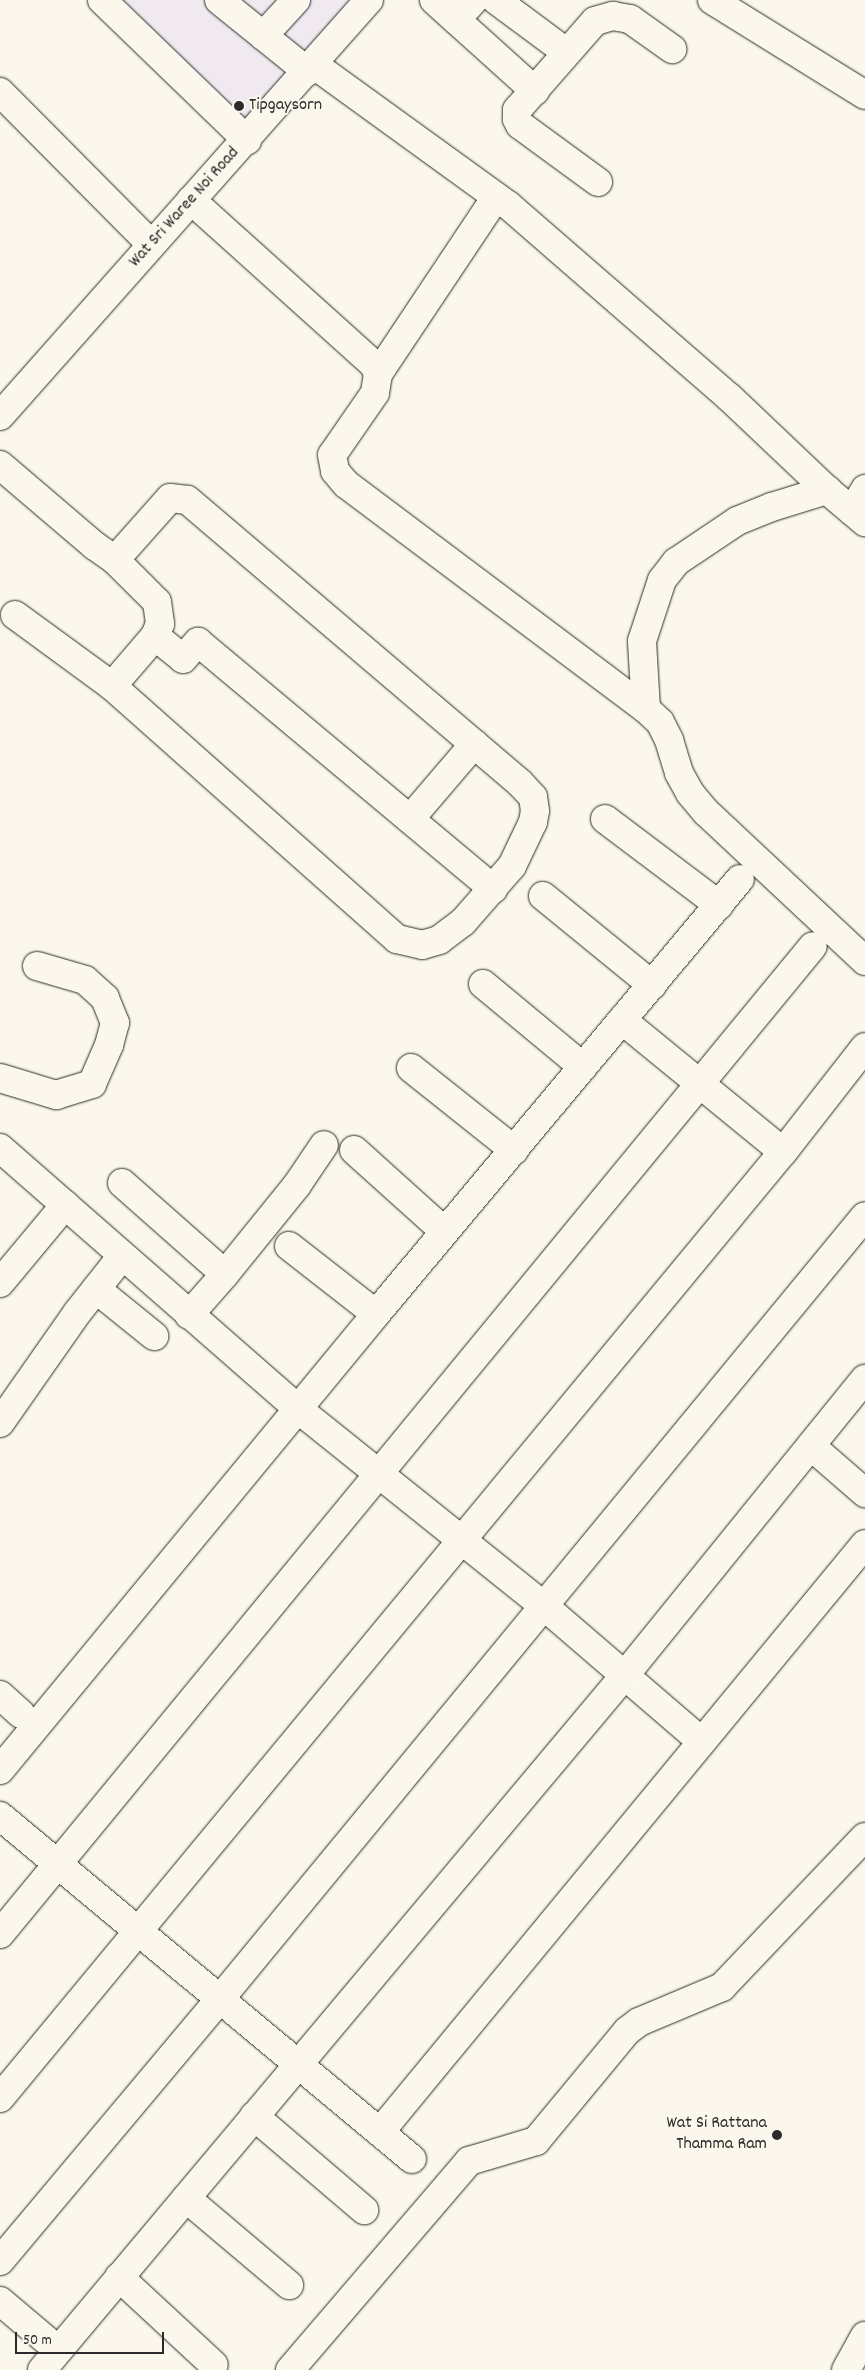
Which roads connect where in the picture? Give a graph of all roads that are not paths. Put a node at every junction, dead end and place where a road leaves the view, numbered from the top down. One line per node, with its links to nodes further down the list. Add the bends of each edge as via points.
1 (102, 0): 17 (street)
2 (219, 0): 10 (street)
3 (296, 0): 10 (street)
4 (369, 0): 13 (street, Wat Sri Waree Noi Road)
5 (434, 0): 9 (street)
6 (474, 0): 9 (street)
7 (496, 0): 12 (street)
8 (712, 0): 16 (street)
9 (456, 20): 14 (street)
10 (263, 36): 13 (street)
11 (672, 49): 12 (street, via 630,19 613,16 595,20)
12 (566, 52): 14 (street)
13 (310, 68): 17 (street, Wat Sri Waree Noi Road); 19 (street)
14 (535, 91): 18 (street, via 517,110 520,125)
15 (0, 92): 21 (street)
16 (865, 95)
17 (247, 140): 20 (street, Wat Sri Waree Noi Road)
18 (598, 182)
19 (496, 197): 22 (street); 25 (street, via 729,398)
20 (191, 200): 21 (street, Wat Sri Waree Noi Road); 22 (street, via 374,365)
21 (151, 244): 23 (street, Wat Sri Waree Noi Road)
22 (378, 374): 31 (street, via 375,393 332,455 335,471 346,484)
23 (0, 416)
24 (0, 465): 27 (street)
25 (827, 490): 26 (street); 31 (street, via 772,506 737,521 676,562 662,580 642,641)
26 (861, 507)
27 (115, 560): 29 (street, via 157,602 160,624); 32 (street, via 170,498 187,500)
28 (15, 615): 30 (street)
29 (155, 636): 30 (street); 33 (street, via 183,659 198,642)
30 (112, 686): 36 (street, via 397,939 422,945 438,940 463,922)
31 (646, 709): 40 (street, via 660,722 680,774 706,812)
32 (474, 744): 33 (street); 36 (street, via 533,797 535,811 512,866)
33 (410, 819): 36 (street)
34 (605, 819): 38 (street)
35 (740, 880): 38 (street)
36 (493, 889)
37 (544, 896): 43 (street)
38 (719, 905): 43 (street)
39 (813, 946): 49 (street)
40 (865, 961)
41 (37, 966): 48 (street, via 85,980 105,998 116,1023 109,1045 92,1084 56,1095)
42 (483, 984): 46 (street)
43 (652, 985): 44 (street)
44 (622, 1020): 46 (street); 49 (street)
45 (865, 1047): 54 (street)
46 (583, 1067): 53 (street)
47 (411, 1068): 53 (street)
48 (0, 1078)
49 (699, 1085): 54 (street); 71 (street)
50 (324, 1144): 61 (street, via 297,1185)
51 (0, 1148): 56 (street)
52 (354, 1150): 58 (street)
53 (514, 1150): 58 (street)
54 (783, 1152): 73 (street)
55 (122, 1183): 61 (street)
56 (65, 1205): 60 (street); 62 (street)
57 (865, 1216): 75 (street)
58 (445, 1232): 64 (street)
59 (289, 1246): 64 (street)
60 (122, 1256): 63 (street); 65 (street)
61 (225, 1274): 65 (street)
62 (0, 1283)
63 (96, 1289): 66 (street); 69 (street)
64 (376, 1314): 68 (street)
65 (189, 1315): 68 (street)
66 (154, 1336)
67 (865, 1379): 70 (street)
68 (298, 1409): 71 (street); 80 (street)
69 (0, 1423)
70 (811, 1446): 72 (street); 76 (street)
71 (377, 1473): 73 (street); 83 (street)
72 (865, 1493)
73 (461, 1540): 75 (street); 84 (street)
74 (865, 1544): 79 (street)
75 (544, 1606): 76 (street); 86 (street)
76 (625, 1675): 79 (street); 87 (street)
77 (0, 1695): 78 (street)
78 (21, 1714)
79 (701, 1741): 90 (street)
80 (0, 1770)
81 (0, 1816): 83 (street)
82 (865, 1837): 101 (street, via 722,1987 639,2022 627,2032 536,2141 469,2161)
83 (56, 1863): 84 (street); 85 (street)
84 (137, 1930): 86 (street); 88 (street)
85 (0, 1934)
86 (220, 1999): 87 (street); 94 (street)
87 (298, 2064): 89 (street); 90 (street)
88 (0, 2098)
89 (254, 2116): 92 (street); 93 (street)
90 (380, 2132): 91 (street)
91 (412, 2159)
92 (186, 2198): 95 (street); 96 (street)
93 (364, 2210)
94 (0, 2261)
95 (119, 2277): 99 (street); 100 (street)
96 (289, 2285)
97 (0, 2301): 99 (street)
98 (865, 2336): 102 (street)
99 (52, 2363)
100 (214, 2365)
101 (290, 2370)
102 (846, 2370)

